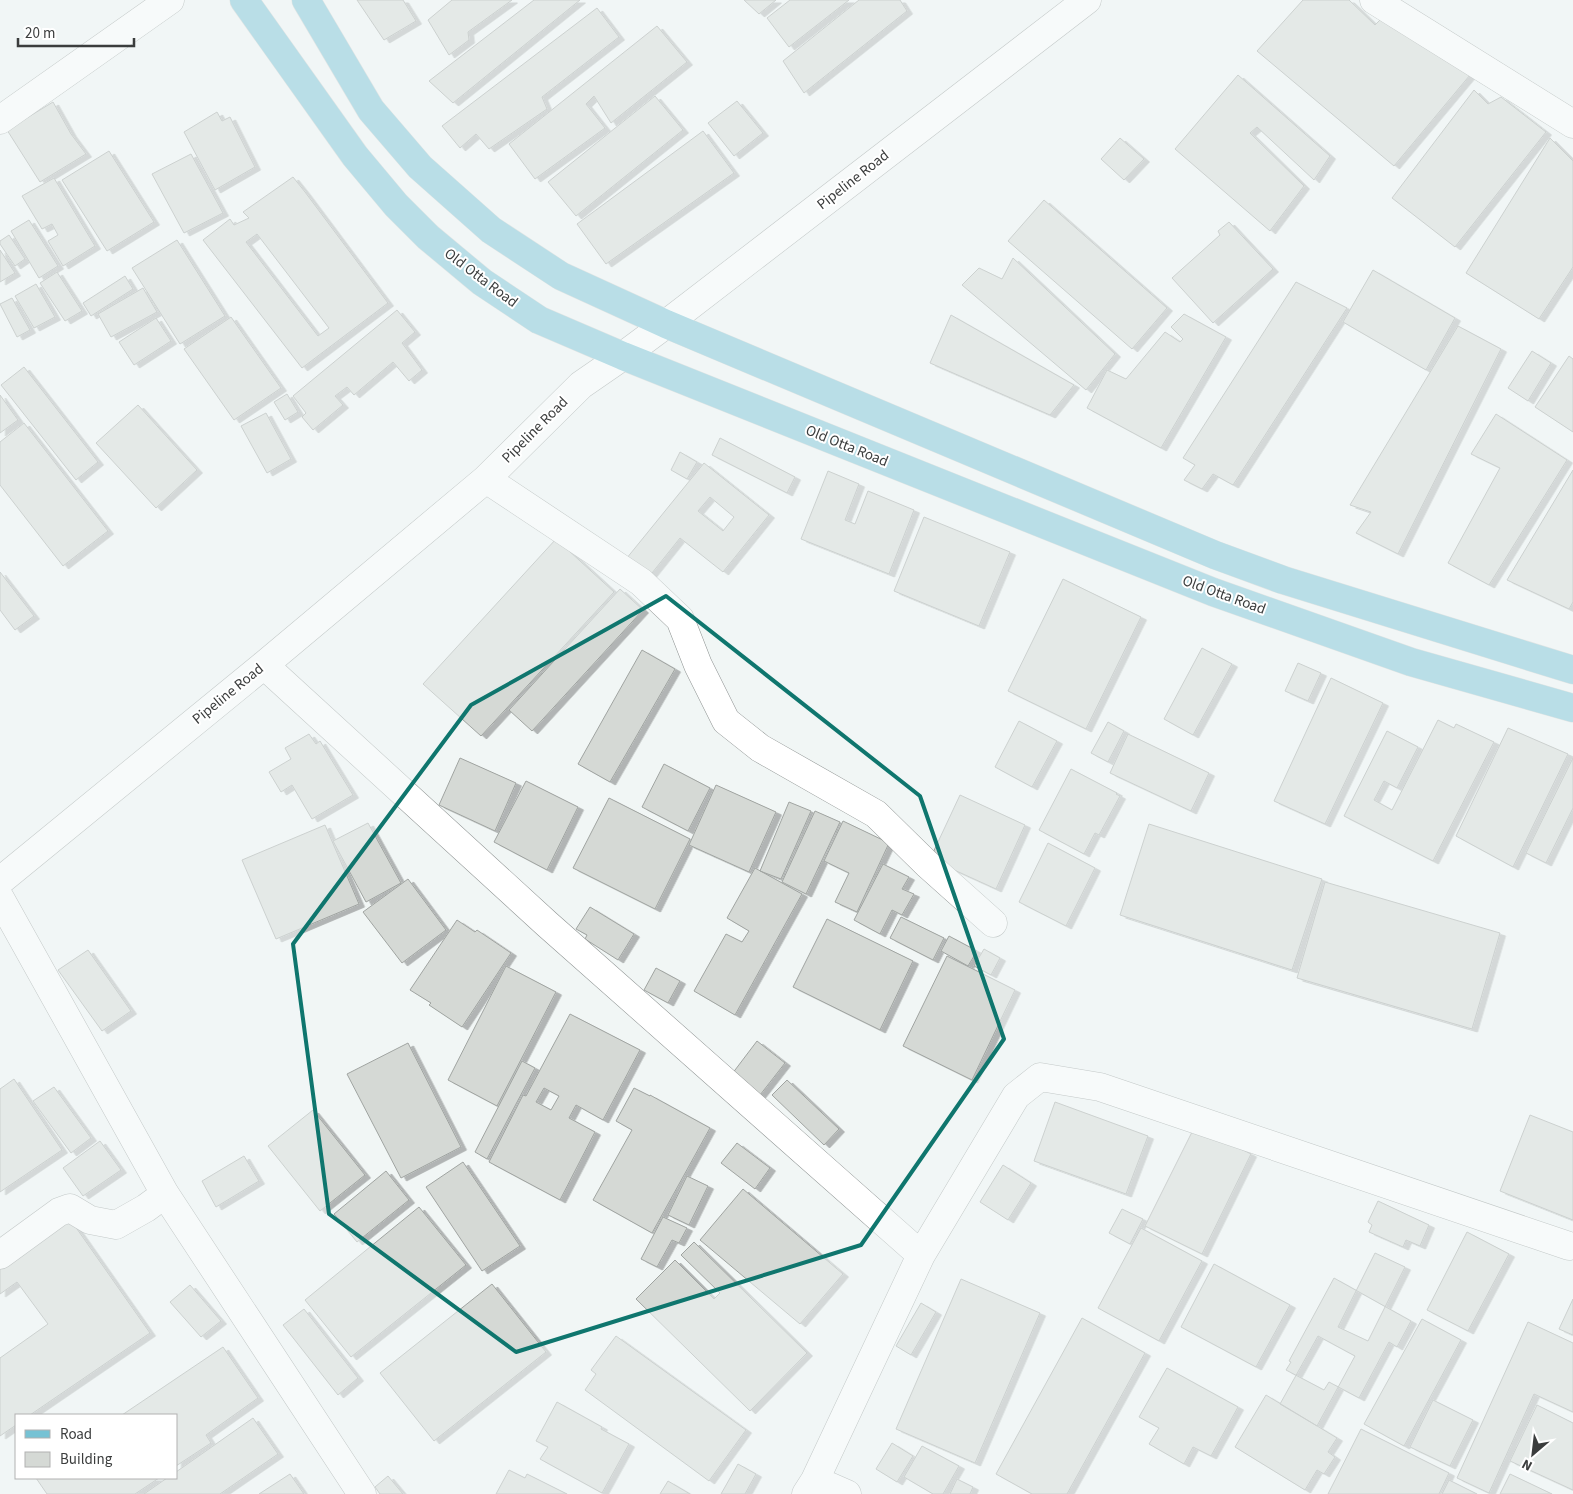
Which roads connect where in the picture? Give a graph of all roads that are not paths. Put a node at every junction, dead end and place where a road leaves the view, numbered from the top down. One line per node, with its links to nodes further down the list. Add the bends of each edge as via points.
1 (170, 0): 6 (street)
2 (244, 0): 9 (main road, Old Otta Road, via 355,156 428,237 482,282 539,320)
3 (306, 0): 8 (main road, via 371,110 420,167 491,230 561,276)
4 (1087, 0): 8 (street, Pipeline Road)
5 (1374, 0): 7 (street)
6 (0, 120)
7 (1573, 124)
8 (666, 324): 9 (street, Pipeline Road); 12 (main road, via 1216,555 1283,580)
9 (623, 356): 10 (street, Pipeline Road, via 581,385); 13 (main road, Old Otta Road, via 1213,592 1410,662)
10 (486, 479): 11 (street, Pipeline Road); 16 (street, via 641,582 680,619 698,666 726,721 760,748 876,814)
11 (264, 665): 14 (street, Pipeline Road); 20 (street, via 554,931)
12 (1573, 670)
13 (1573, 708)
14 (0, 881)
15 (0, 898): 17 (street)
16 (993, 923)
17 (165, 1194): 19 (street, via 116,1225 90,1220 70,1208 59,1212); 22 (street)
18 (1568, 1246): 20 (street, via 1100,1087 1040,1077 1016,1096)
19 (0, 1255)
20 (921, 1255): 21 (street)
21 (810, 1487): 23 (street)
22 (362, 1494)
23 (847, 1494)

